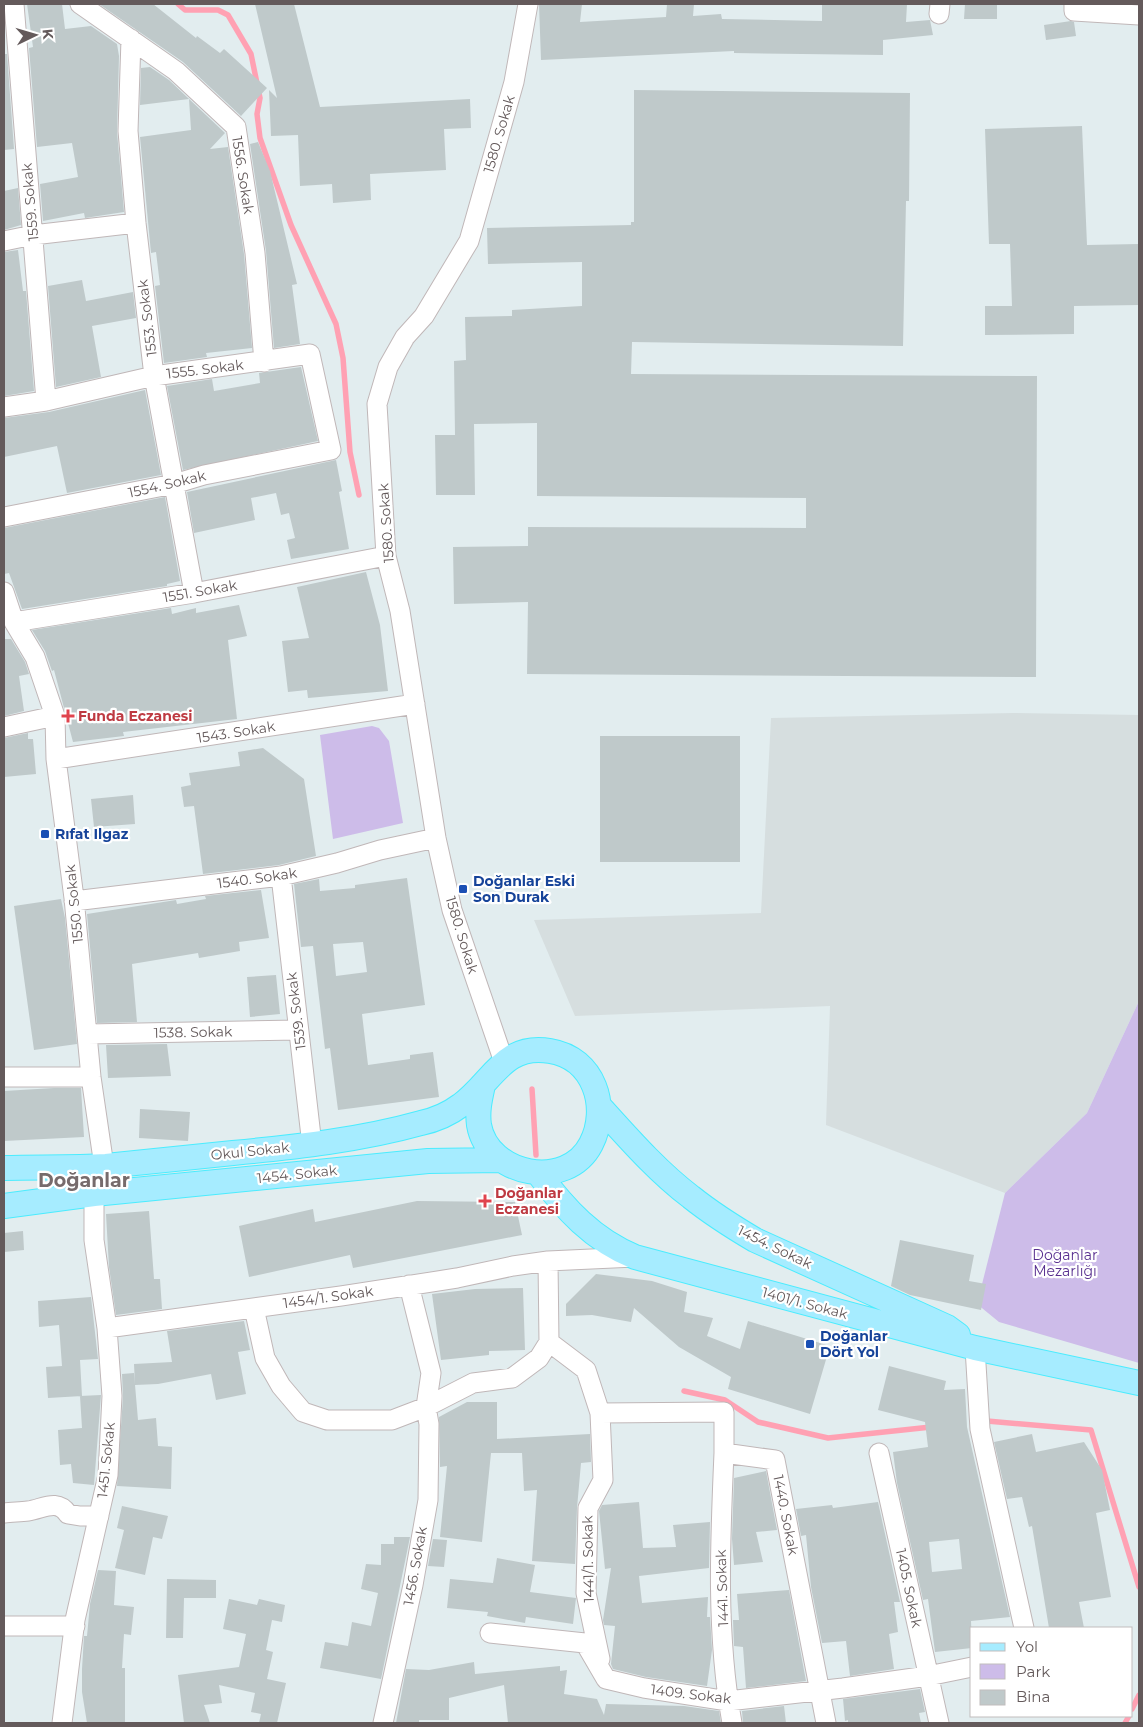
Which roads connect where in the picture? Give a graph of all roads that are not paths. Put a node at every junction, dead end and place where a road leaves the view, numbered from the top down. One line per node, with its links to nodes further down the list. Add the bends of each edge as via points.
1 (14, 4): 8 (street, 1559. Sokak)
2 (80, 4): 6 (street, 1556. Sokak)
3 (528, 4): 17 (street, 1580. Sokak, via 514,82 469,241 424,316 405,337 388,367 377,404)
4 (1074, 7): 5 (street)
5 (1139, 15)
6 (131, 39): 7 (street, 1553. Sokak, via 128,131); 10 (street, 1556. Sokak, via 176,71 236,127 255,253)
7 (136, 223): 8 (street); 11 (street, 1553. Sokak)
8 (33, 235): 9 (street); 12 (street, 1559. Sokak)
9 (4, 241)
10 (264, 362): 11 (street, 1555. Sokak); 14 (street, 1555. Sokak, via 310,354)
11 (154, 376): 12 (street, 1555. Sokak); 15 (street, 1553. Sokak)
12 (46, 400): 13 (street, 1555. Sokak)
13 (4, 408)
14 (331, 450): 15 (street, 1554. Sokak)
15 (174, 484): 16 (street, 1554. Sokak); 19 (street, 1553. Sokak)
16 (4, 517)
17 (386, 556): 19 (street, 1551. Sokak); 21 (street, 1580. Sokak, via 400,611)
18 (4, 592): 20 (street, 1550. Sokak)
19 (194, 593): 20 (street, 1551. Sokak)
20 (14, 622): 22 (street, 1550. Sokak, via 36,657)
21 (415, 704): 24 (street, 1543. Sokak); 25 (street, 1580. Sokak)
22 (55, 716): 23 (street); 24 (street, 1550. Sokak)
23 (4, 727)
24 (56, 759): 27 (street, 1550. Sokak)
25 (436, 838): 26 (street, 1540. Sokak); 30 (street, 1580. Sokak, via 452,910)
26 (281, 876): 27 (street, 1540. Sokak); 28 (street, 1539. Sokak)
27 (74, 901): 29 (street, 1550. Sokak)
28 (298, 1030): 29 (street, 1538. Sokak); 35 (street, 1539. Sokak)
29 (88, 1034): 32 (street, 1550. Sokak)
30 (504, 1062): 33 (main road); 34 (main road, via 511,1056 531,1050 551,1051 570,1058 596,1088)
31 (4, 1077): 32 (street)
32 (91, 1077): 37 (street, 1550. Sokak)
33 (483, 1086): 35 (main road, Okul Sokak, via 461,1105 435,1120); 36 (main road, via 478,1105 479,1126 487,1144)
34 (601, 1108): 39 (main road, via 598,1128 585,1152 558,1170); 48 (main road, 1454. Sokak, via 690,1196 733,1227 947,1327)
35 (312, 1145): 37 (main road, Okul Sokak)
36 (501, 1160): 39 (main road, via 518,1170); 40 (main road, 1454. Sokak, via 428,1161)
37 (104, 1166): 38 (main road, Okul Sokak); 40 (street, 1550. Sokak)
38 (4, 1168)
39 (538, 1173): 42 (main road, via 566,1210 615,1249)
40 (94, 1194): 41 (main road); 46 (street, 1451. Sokak, via 94,1240)
41 (4, 1206)
42 (635, 1258): 43 (street, 1401/1. Sokak); 48 (main road, 1401/1. Sokak)
43 (548, 1261): 44 (street, 1454/1. Sokak); 47 (street)
44 (409, 1285): 45 (street, 1454/1. Sokak); 52 (street, 1456. Sokak, via 431,1373)
45 (254, 1308): 46 (street, 1454/1. Sokak); 52 (street, via 265,1358 281,1386 303,1412 327,1420 392,1420)
46 (107, 1328): 57 (street, 1451. Sokak, via 112,1396 108,1475)
47 (549, 1342): 52 (street, via 539,1358 512,1378 473,1383); 53 (street, 1441/1. Sokak, via 586,1370)
48 (975, 1348): 49 (main road, 1401/1. Sokak); 60 (street, via 980,1429)
49 (1090, 1373): 50 (main road, 1401/1. Sokak); 51 (main road, 1401/1. Sokak)
50 (1139, 1383)
51 (1139, 1400)
52 (426, 1407): 68 (street, 1456. Sokak, via 429,1424 428,1500)
53 (600, 1413): 54 (street, via 724,1412); 64 (street, 1441/1. Sokak, via 603,1480 588,1508 586,1593 594,1640)
54 (724, 1453): 65 (street, 1440. Sokak, via 775,1460); 66 (street, 1441. Sokak, via 719,1571)
55 (879, 1453): 63 (street, 1405. Sokak)
56 (4, 1513): 57 (street, via 56,1505 68,1514)
57 (99, 1516): 59 (street, 1451. Sokak)
58 (4, 1626): 59 (street)
59 (75, 1626): 67 (street, 1451. Sokak)
60 (1024, 1627)
61 (490, 1633): 64 (street, via 584,1643)
62 (970, 1667): 63 (street, 1409. Sokak)
63 (928, 1676): 65 (street, 1409. Sokak); 71 (street, 1405. Sokak)
64 (606, 1678): 66 (street, 1409. Sokak, via 644,1688)
65 (819, 1692): 66 (street, 1409. Sokak); 70 (street, 1440. Sokak)
66 (728, 1701): 69 (street, 1441. Sokak)
67 (62, 1723)
68 (383, 1723)
69 (732, 1723)
70 (826, 1723)
71 (939, 1723)

